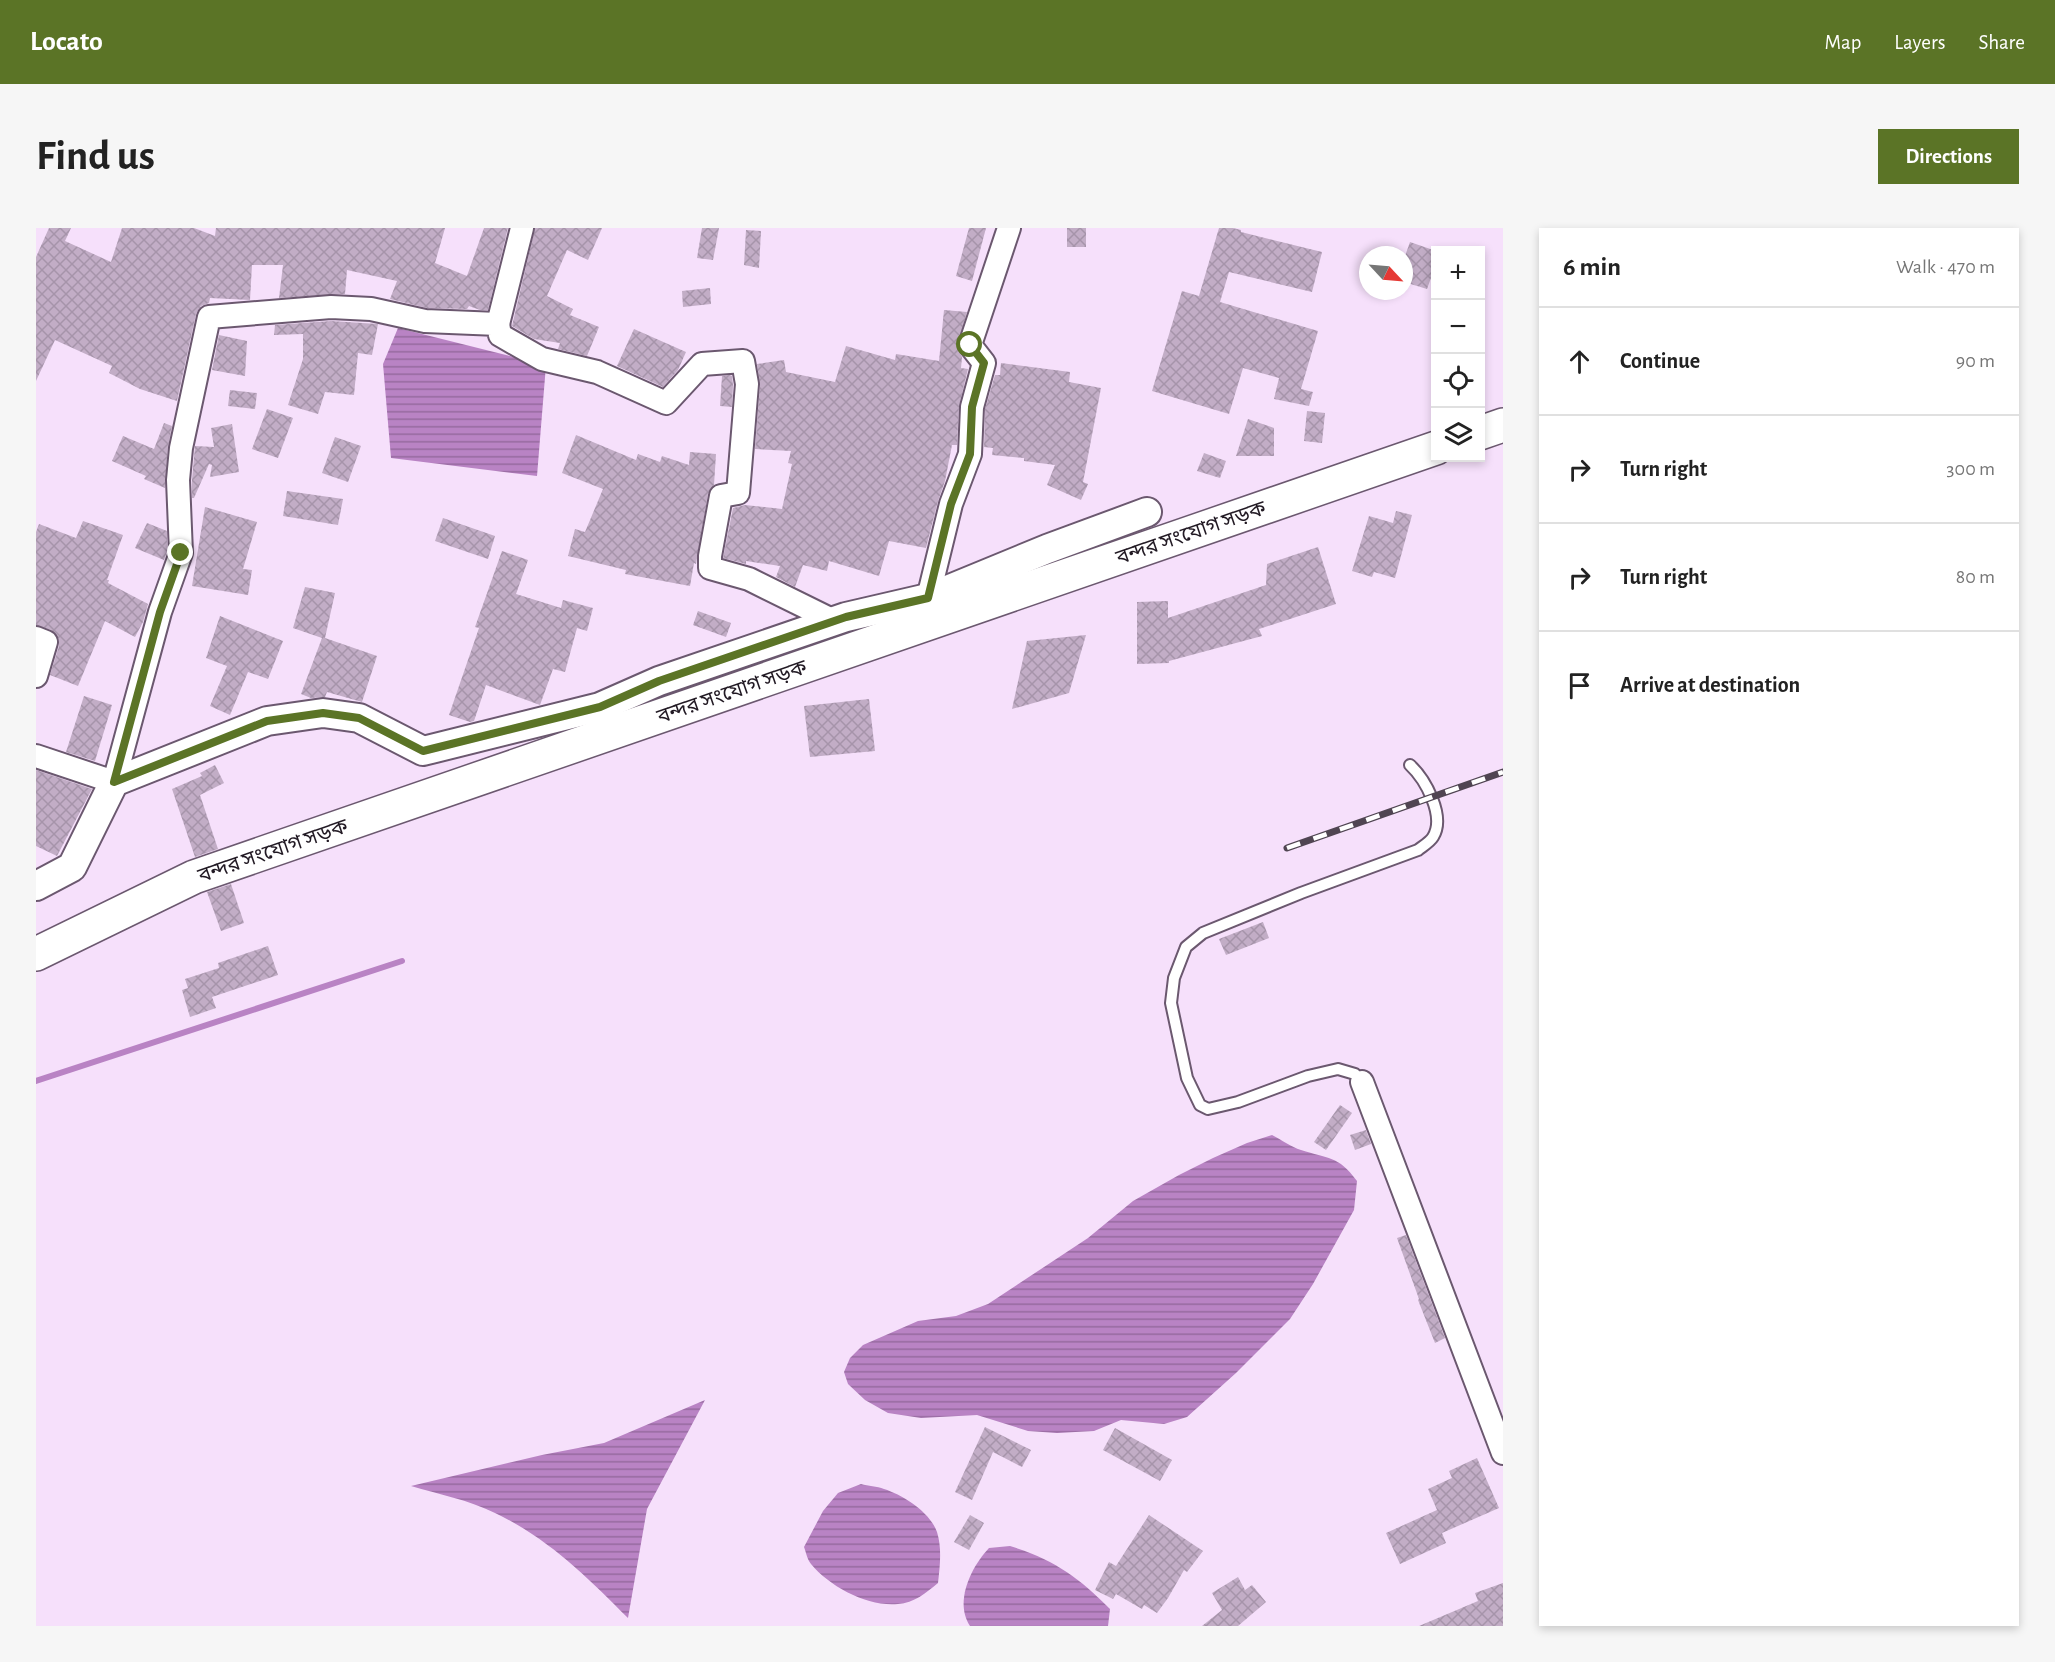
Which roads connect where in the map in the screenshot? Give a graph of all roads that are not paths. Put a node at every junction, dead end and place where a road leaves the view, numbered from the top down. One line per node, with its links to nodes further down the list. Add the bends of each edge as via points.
1 (522, 228): 3 (street)
2 (1009, 228): 8 (street, via 970,345 984,363 972,407 970,454 951,504)
3 (498, 324): 9 (street, via 500,335 542,359 597,372 666,403 702,364 742,362 747,384 738,493 721,496 710,568 749,579); 14 (street, via 425,321 371,309 331,307 209,317 181,448 181,553 160,612)
4 (1503, 425): 5 (highway)
5 (1485, 431)
6 (1431, 450): 16 (highway, বন্দর সংযোগ সড়ক, via 194,878)
7 (1147, 512): 8 (street)
8 (928, 598): 9 (street)
9 (834, 621): 14 (street, via 659,681 600,707 423,751 359,718 323,713 267,721)
10 (36, 638): 11 (street, via 46,642)
11 (36, 676)
12 (36, 756): 14 (street)
13 (1410, 765): 17 (lane, via 1422,777 1437,812 1433,837 1418,850 1203,933 1186,947 1174,978 1173,1014 1187,1077 1200,1105 1208,1109 1238,1102 1338,1069 1354,1074)
14 (114, 782): 15 (street, via 72,867)
15 (36, 886)
16 (36, 954)
17 (1362, 1082): 18 (street)
18 (1503, 1453)

